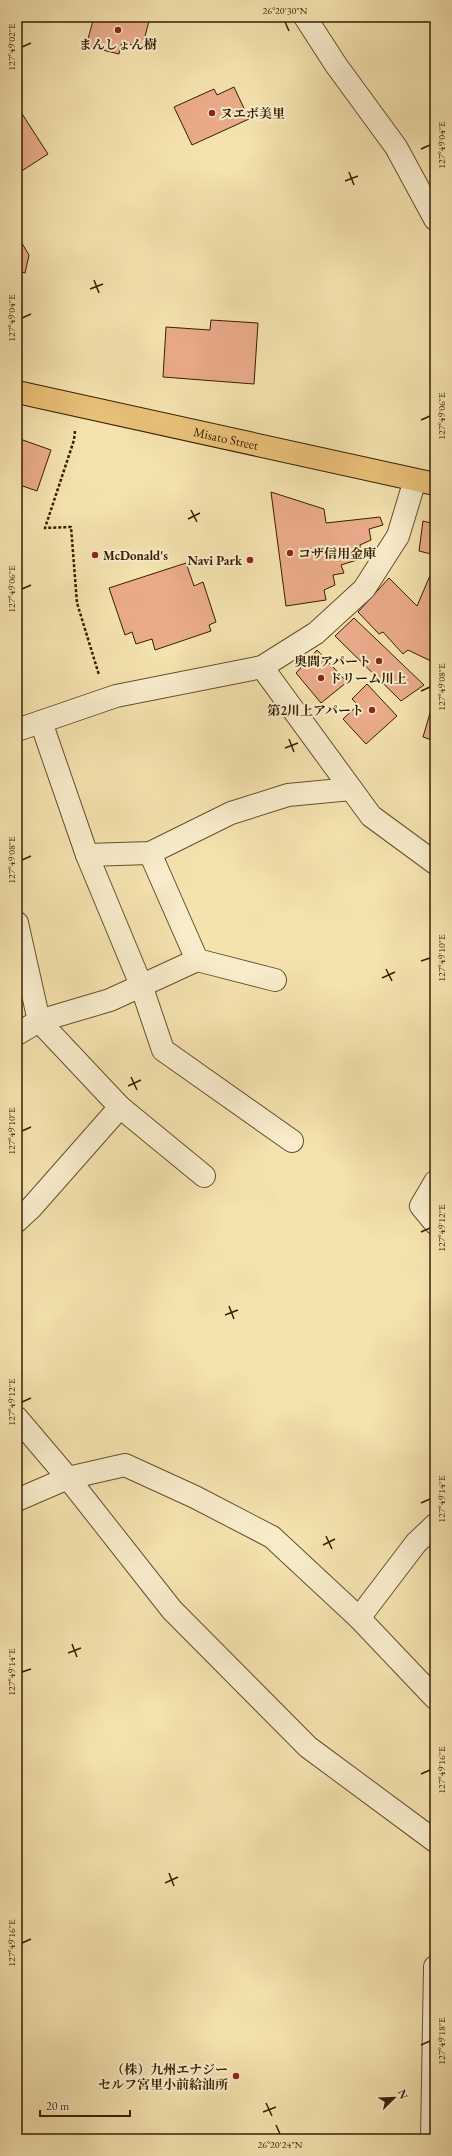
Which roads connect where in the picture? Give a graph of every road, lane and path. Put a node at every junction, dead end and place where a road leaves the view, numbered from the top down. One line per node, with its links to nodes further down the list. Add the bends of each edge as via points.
1 (305, 17): 2 (street, via 336,65 396,147)
2 (435, 219)
3 (17, 392): 4 (main road, Misato Street)
4 (78, 405): 5 (main road, Misato Street); 7 (path, via 74,440 45,528 71,526 77,603)
5 (425, 482): 6 (street, via 398,536 364,589 316,633)
6 (262, 667): 7 (street); 10 (street)
7 (107, 699): 8 (street)
8 (41, 722): 9 (street); 12 (street)
9 (17, 730)
10 (351, 790): 11 (street, via 288,795 231,813); 13 (street, via 371,816)
11 (150, 853): 12 (street); 15 (street)
12 (87, 855): 17 (street)
13 (435, 863)
14 (17, 923): 18 (street)
15 (197, 960): 16 (street); 17 (street)
16 (275, 980)
17 (142, 985): 18 (street, via 110,1000); 21 (street, via 163,1050)
18 (39, 1021): 19 (street); 20 (street)
19 (17, 1034)
20 (120, 1107): 22 (street); 24 (street, via 32,1208)
21 (292, 1141)
22 (204, 1176)
23 (435, 1182): 25 (street, via 421,1206)
24 (17, 1221)
25 (435, 1223)
26 (17, 1418): 27 (street)
27 (68, 1478): 28 (street); 30 (street, via 125,1465 195,1497 272,1537); 32 (street, via 172,1610 308,1748)
28 (17, 1500)
29 (435, 1525): 30 (street, via 416,1543)
30 (358, 1618): 31 (street)
31 (435, 1698)
32 (435, 1841)
33 (435, 1967): 34 (street)
34 (432, 2139)

